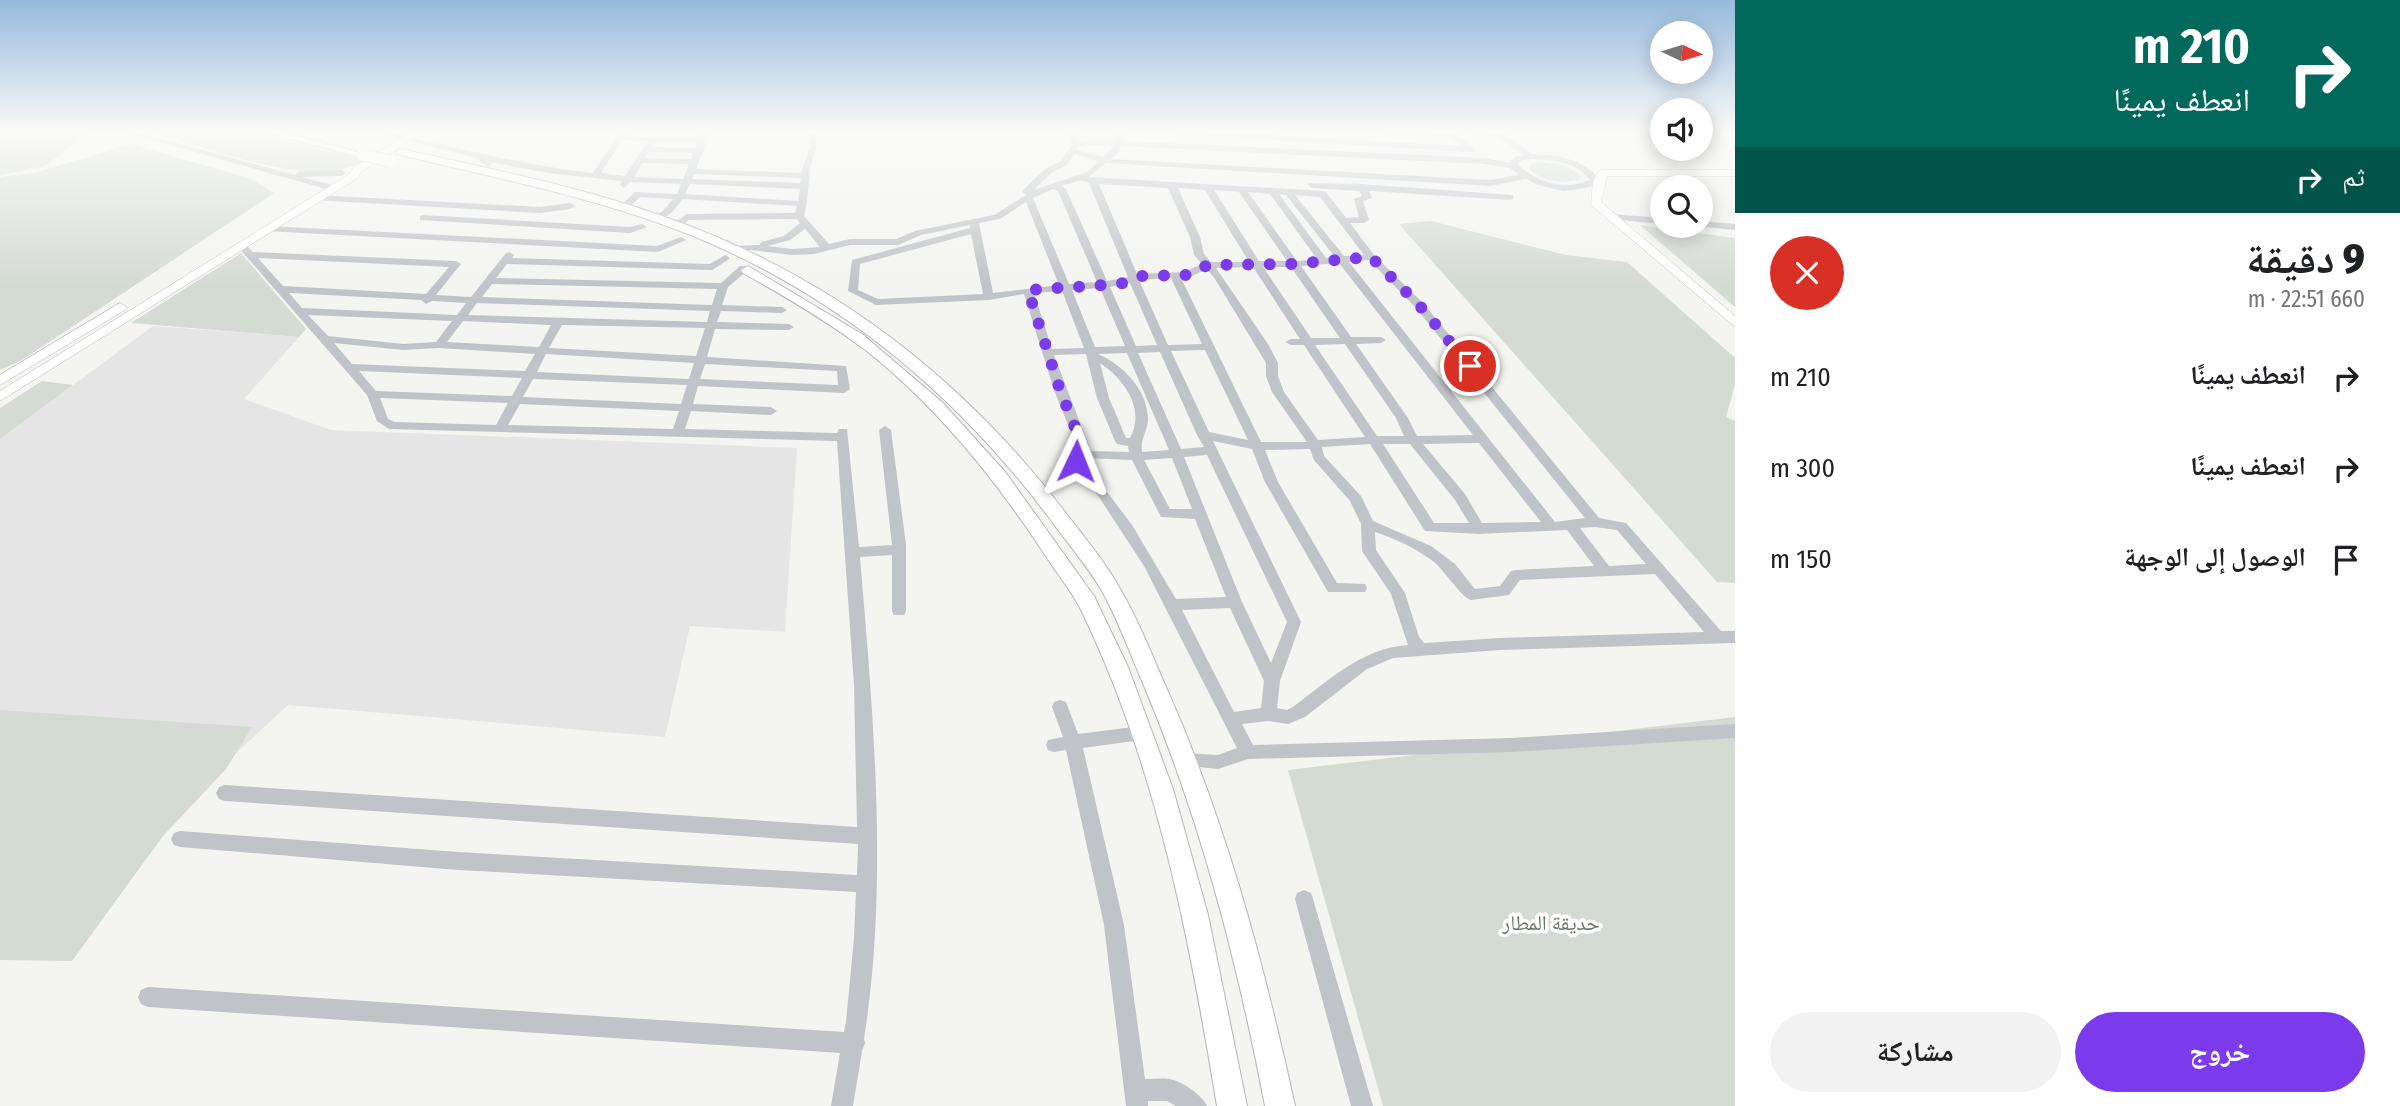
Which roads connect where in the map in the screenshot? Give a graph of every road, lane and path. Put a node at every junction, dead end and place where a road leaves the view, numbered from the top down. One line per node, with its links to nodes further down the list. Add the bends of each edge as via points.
1 (300, 184): 24 (street)
2 (329, 184): 24 (main road)
3 (339, 184): 24 (main road)
4 (483, 184): 31 (highway, bridge)
5 (534, 184): 32 (highway)
6 (684, 184): 27 (street)
7 (803, 184): 29 (street)
8 (1035, 184): 42 (street, via 994,210 975,213)
9 (1063, 184): 19 (street)
10 (1091, 184): 60 (street)
11 (1150, 184): 20 (street)
12 (1193, 184): 21 (street)
13 (1246, 184): 21 (street)
14 (1360, 184): 23 (street)
15 (1500, 184): 23 (street, via 1510,197)
16 (1549, 184): 17 (street, via 1565,188)
17 (1590, 184)
18 (1598, 184): 34 (main road, via 1595,203)
19 (1054, 186): 28 (street); 61 (street, via 1062,189)
20 (1172, 186): 22 (street); 56 (street, via 1199,255)
21 (1247, 187): 22 (street); 23 (street); 25 (street); 55 (street)
22 (1208, 188): 57 (street)
23 (1363, 188): 38 (street, via 1368,198 1358,200 1364,220)
24 (318, 192): 30 (street); 44 (main road); 93 (main road)
25 (1273, 192): 26 (street); 54 (street)
26 (1289, 192): 38 (street, via 1324,194); 52 (street)
27 (680, 196): 29 (street); 32 (street, via 638,194); 39 (street)
28 (1029, 198): 42 (street); 63 (street)
29 (804, 204): 36 (street)
30 (434, 205): 33 (street); 35 (street)
31 (570, 205): 33 (street); 39 (highway)
32 (623, 208): 39 (highway)
33 (540, 210): 40 (street)
34 (1612, 217): 37 (street); 75 (main road)
35 (423, 218): 40 (street); 45 (street)
36 (801, 220): 39 (street); 47 (street); 48 (street, via 799,232 787,239)
37 (1650, 220)
38 (1344, 221): 50 (street)
39 (668, 224): 40 (street, via 629,230); 46 (street, via 658,248); 51 (highway)
40 (529, 225): 46 (street)
41 (1713, 225): 43 (street)
42 (974, 226): 47 (street, via 918,233 898,242); 66 (street); 66 (street, via 855,262 853,291 876,302)
43 (1735, 227)
44 (268, 229): 45 (street); 49 (main road)
45 (410, 235): 46 (street)
46 (516, 243): 53 (street)
47 (825, 246): 48 (street, via 792,252)
48 (752, 247): 51 (street)
49 (245, 250): 64 (street); 67 (street, via 456,264); 96 (main road)
50 (1371, 257): 52 (street); 114 (street, via 1420,306)
51 (733, 258): 53 (street, via 712,267); 62 (street); 135 (highway, via 856,337 957,425 1033,521 1089,606); 138 (highway, via 828,299 878,332 959,400 1005,446 1110,589)
52 (1341, 260): 54 (street); 104 (street)
53 (505, 261): 59 (street)
54 (1324, 262): 55 (street)
55 (1294, 264): 57 (street); 79 (street)
56 (1208, 265): 57 (street); 58 (street, via 1196,273); 110 (street, via 1262,344 1278,392)
57 (1255, 266): 82 (street)
58 (1175, 276): 60 (street, via 1141,276); 84 (street)
59 (488, 281): 62 (street); 68 (street)
60 (1133, 281): 61 (street); 86 (street)
61 (1102, 284): 63 (street); 85 (street)
62 (723, 286): 69 (street)
63 (1064, 287): 65 (street); 89 (street)
64 (278, 289): 67 (street); 71 (street)
65 (1028, 290): 66 (street); 88 (street)
66 (989, 297)
67 (429, 298): 68 (street); 72 (street)
68 (474, 300): 69 (street); 73 (street)
69 (716, 308): 70 (street); 76 (street)
70 (782, 310)
71 (300, 311): 72 (street); 78 (street)
72 (414, 316): 73 (street)
73 (460, 317): 74 (street); 83 (street)
74 (558, 322): 76 (street); 87 (street)
75 (1735, 323)
76 (712, 326): 77 (street); 90 (street)
77 (789, 327)
78 (324, 339): 83 (street, via 403,347); 91 (street)
79 (1349, 340): 80 (street); 82 (street); 106 (street)
80 (1381, 340)
81 (1291, 342): 82 (street)
82 (1309, 342): 105 (street)
83 (439, 345): 87 (street)
84 (1208, 347): 86 (street); 107 (street)
85 (1131, 348): 86 (street); 89 (street); 112 (street)
86 (1166, 348): 103 (street)
87 (541, 351): 90 (street); 92 (street)
88 (1048, 352): 89 (street); 111 (street)
89 (1092, 353): 108 (street, via 1114,427 1121,441); 108 (street, via 1107,360 1129,383 1144,420)
90 (702, 360): 94 (street); 94 (street, via 842,368 844,389)
91 (349, 367): 92 (street); 95 (street)
92 (529, 375): 94 (street); 97 (street)
93 (0, 381)
94 (695, 382): 98 (street)
95 (373, 394): 97 (street); 100 (street, via 383,421 393,426)
96 (0, 397)
97 (514, 401): 98 (street); 100 (street)
98 (687, 406): 99 (street); 102 (street)
99 (771, 411)
100 (500, 427): 102 (street)
101 (886, 430): 119 (street)
102 (678, 433): 120 (street, via 843,434)
103 (1203, 435): 107 (street); 109 (street)
104 (1484, 439): 106 (street); 117 (street)
105 (1373, 441): 106 (street); 110 (street, via 1336,441); 118 (street, via 1430,528)
106 (1416, 441): 118 (street)
107 (1257, 446): 110 (street); 123 (street, via 1278,497 1333,588)
108 (1135, 450): 111 (street); 112 (street); 113 (street, via 1166,514)
109 (1211, 451): 112 (street); 130 (street, via 1294,622)
110 (1317, 451): 115 (street, via 1356,499)
111 (1085, 452): 125 (street, via 1078,454 1076,461 1106,494)
112 (1176, 452): 113 (street)
113 (1198, 514): 124 (street)
114 (1595, 522): 116 (street); 122 (street, via 1621,526)
115 (1368, 524): 121 (street, via 1439,556 1471,595 1504,591 1516,575); 129 (street, via 1369,551 1398,593 1412,639)
116 (1572, 526): 117 (street); 121 (street)
117 (1552, 527): 118 (street)
118 (1479, 529)
119 (899, 550): 120 (street); 126 (street)
120 (853, 552): 140 (street, via 864,685)
121 (1604, 569): 122 (street)
122 (1658, 569): 128 (street)
123 (1360, 588)
124 (1235, 603): 125 (street); 130 (street)
125 (1172, 605): 133 (street)
126 (899, 611)
127 (1735, 637): 128 (street)
128 (1718, 638): 129 (street)
129 (1420, 649): 132 (street, via 1391,652 1361,665 1299,712)
130 (1272, 681): 132 (street)
131 (1060, 707): 136 (street)
132 (1268, 714): 133 (street)
133 (1230, 719): 137 (street)
134 (1735, 731): 137 (street)
135 (1141, 733): 136 (street); 149 (highway, via 1174,831 1215,1000)
136 (1064, 743): 146 (street, via 1114,925)
137 (1248, 752): 138 (street, via 1218,762)
138 (1186, 760): 150 (highway, via 1236,905)
139 (225, 793): 140 (street)
140 (866, 836): 142 (street)
141 (180, 839): 142 (street, via 458,861)
142 (866, 884): 145 (street)
143 (1304, 899): 151 (street)
144 (148, 997): 145 (street)
145 (855, 1043): 147 (street)
146 (1136, 1098): 148 (street, via 1170,1090)
147 (842, 1106)
148 (1196, 1106)
149 (1231, 1106)
150 (1280, 1106)
151 (1362, 1106)

